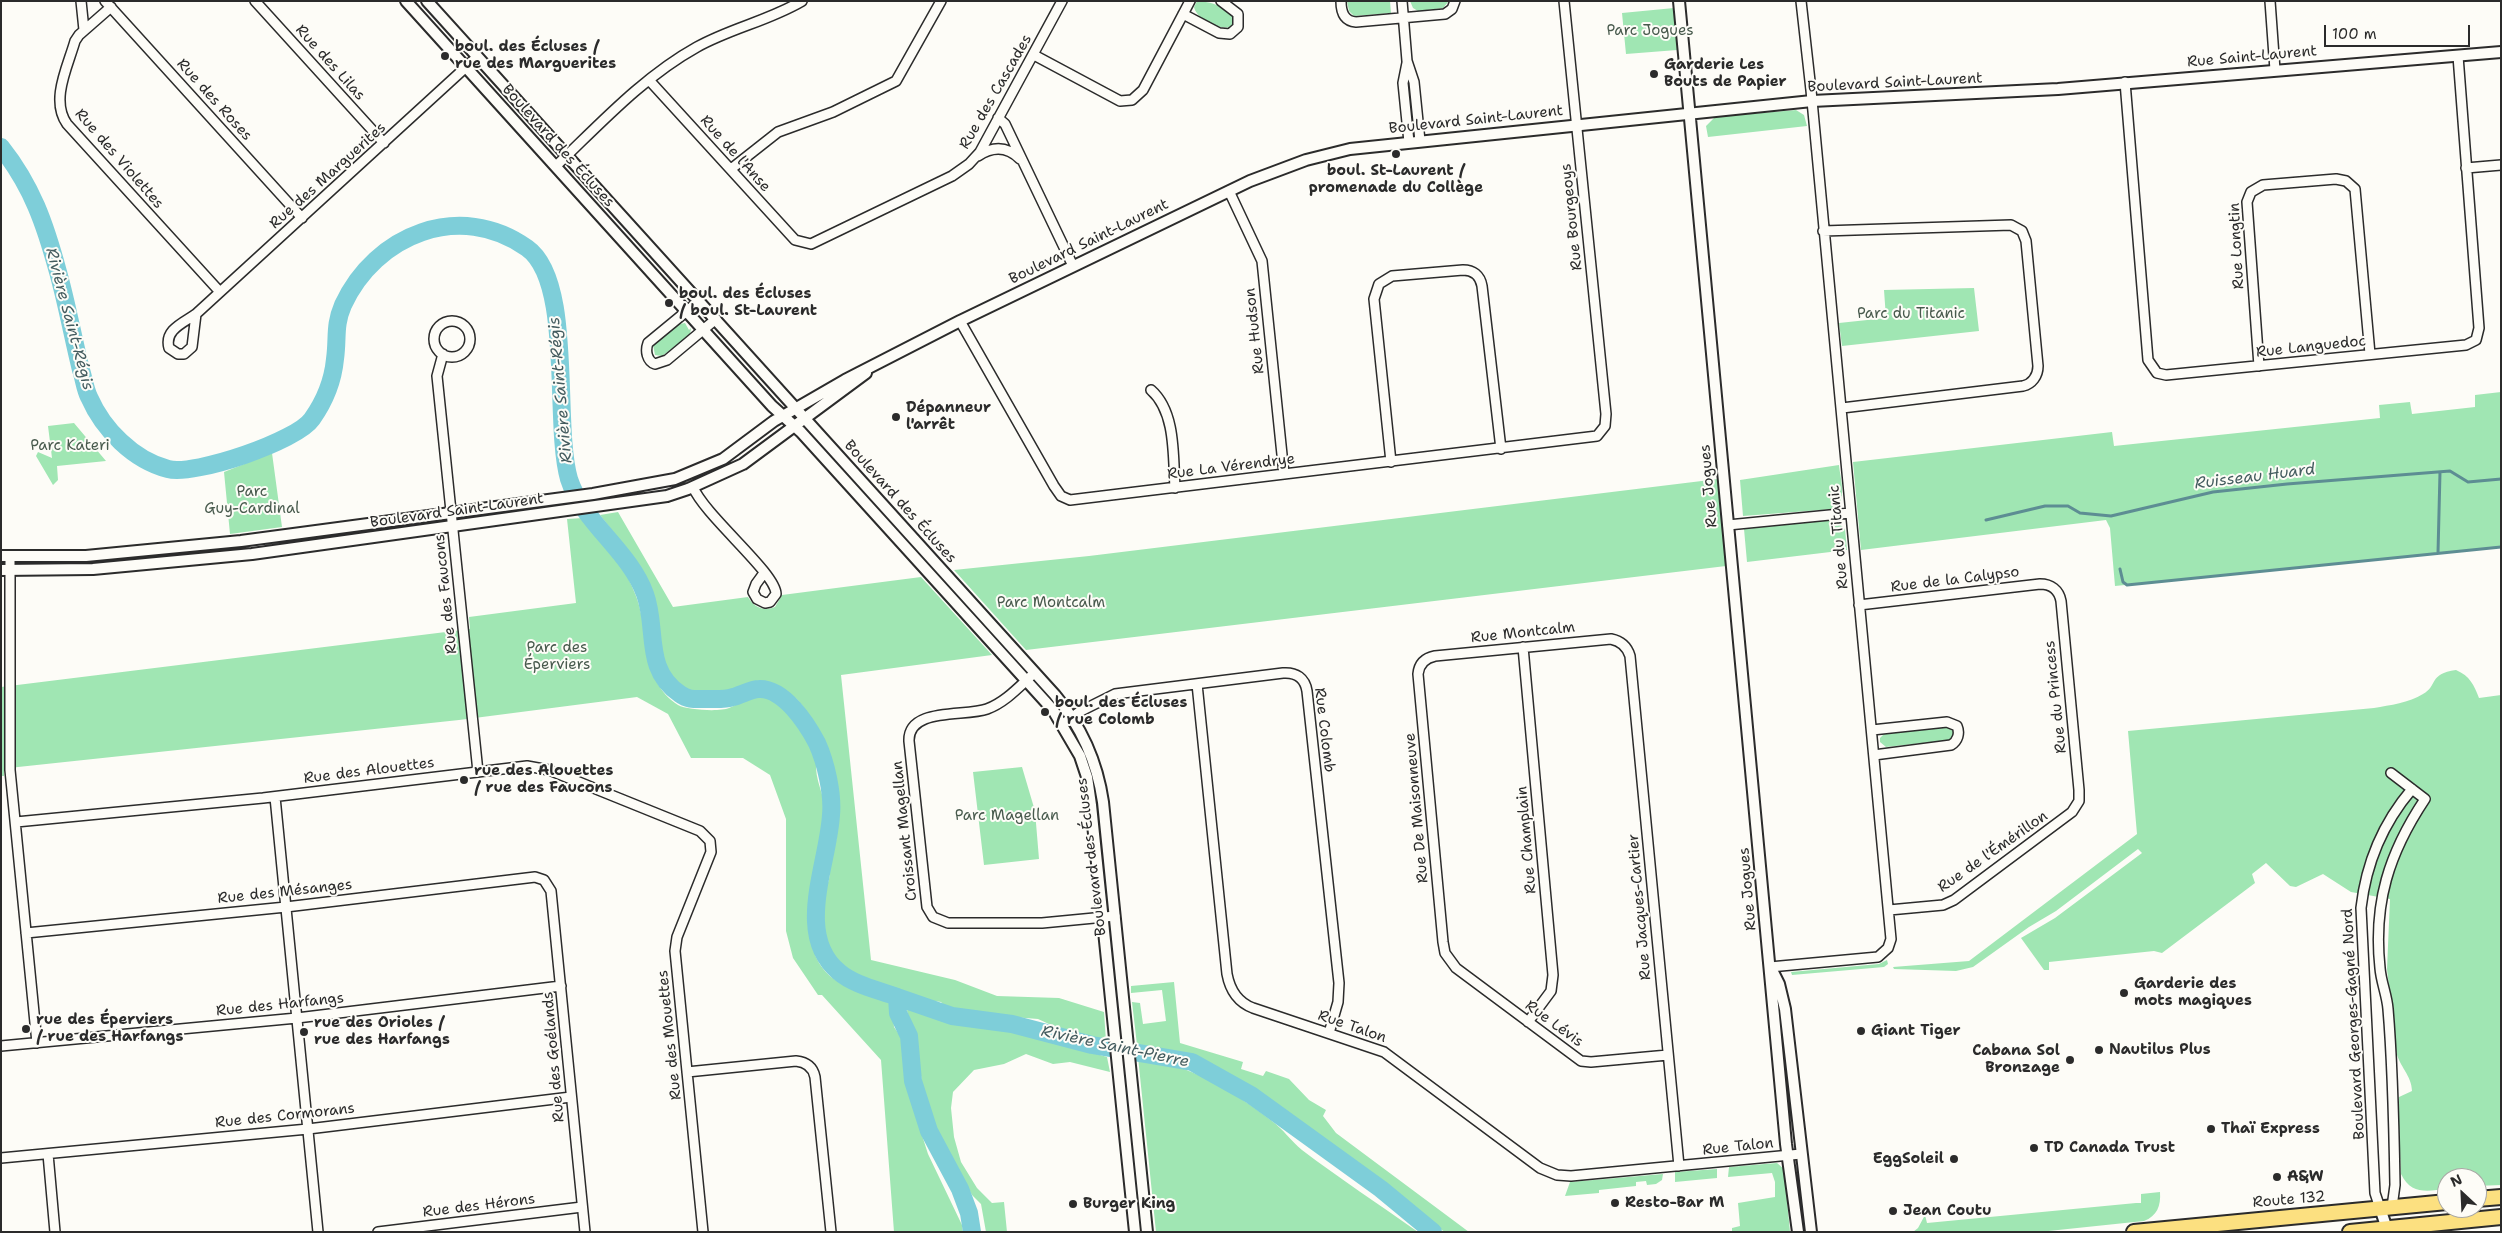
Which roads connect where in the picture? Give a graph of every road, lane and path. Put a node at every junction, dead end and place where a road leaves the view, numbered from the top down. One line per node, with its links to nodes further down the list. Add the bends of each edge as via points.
1 (81, 1): 20 (street)
2 (255, 1): 36 (street, Rue des Lilas)
3 (406, 1): 26 (street, Boulevard des Écluses)
4 (427, 1): 24 (street, Boulevard des Écluses)
5 (802, 1): 28 (street, via 779,14 708,41)
6 (941, 1): 43 (street, via 896,80 827,114 778,132)
7 (1062, 1): 22 (street, Rue des Cascades)
8 (1190, 1): 18 (street)
9 (1221, 1): 18 (street, via 1238,14 1238,26 1230,34 1219,33)
10 (1341, 1): 19 (street, via 1344,16 1350,22)
11 (1402, 1): 19 (street)
12 (1455, 1): 19 (street, via 1445,14)
13 (1564, 1): 33 (street, Rue Bourgeoys)
14 (1679, 1): 31 (street, Rue Jogues)
15 (1801, 1): 30 (street, Rue du Titanic)
16 (2270, 1): 27 (street)
17 (108, 4): 20 (street, Rue des Violettes); 45 (street, Rue des Roses)
18 (1183, 14): 22 (street, via 1143,90 1128,101 1116,99)
19 (1403, 18): 25 (street)
20 (84, 30): 49 (street, Rue des Violettes, via 75,41 60,96 63,119)
21 (2501, 52): 23 (street, Rue Saint-Laurent)
22 (1034, 55): 32 (street, Rue des Cascades)
23 (2458, 56): 27 (street, Rue Saint-Laurent); 42 (street, Rue Languedoc)
24 (477, 57): 26 (street, Rue des Marguerites); 37 (street, Boulevard des Écluses)
25 (1407, 61): 34 (street, via 1414,82); 35 (street, via 1403,83)
26 (466, 67): 36 (street, Rue des Marguerites); 40 (street, Boulevard des Écluses)
27 (2275, 70): 29 (street, Rue Saint-Laurent)
28 (649, 80): 37 (street); 43 (street, Rue de l'Anse)
29 (2125, 82): 30 (street, Boulevard Saint-Laurent, via 2015,92); 59 (street, Rue Languedoc, via 2149,364 2156,373 2166,375)
30 (1812, 101): 31 (street, Boulevard Saint-Laurent); 46 (street, Rue du Titanic)
31 (1689, 113): 33 (street, Boulevard Saint-Laurent); 74 (street, Rue Jogues)
32 (998, 118): 38 (street, Rue des Cascades); 39 (street, via 1005,124)
33 (1576, 124): 34 (street, Boulevard Saint-Laurent); 66 (street, Rue Bourgeoys, via 1606,414)
34 (1420, 141): 35 (street, Boulevard Saint-Laurent)
35 (1409, 142): 44 (street, Boulevard Saint-Laurent, via 1350,149 1306,160)
36 (384, 143): 45 (street, Rue des Marguerites)
37 (567, 155): 40 (street); 50 (street, Boulevard des Écluses)
38 (976, 157): 39 (street, via 990,150 1004,149); 47 (street, Rue des Cascades, via 944,180 816,243)
39 (1024, 163): 48 (street)
40 (556, 166): 51 (street, Boulevard des Écluses)
41 (2501, 166): 42 (street)
42 (2466, 168): 57 (street, Rue Languedoc, via 2479,328 2476,340 2466,345)
43 (730, 169): 47 (street, Rue de l'Anse, via 789,234)
44 (1228, 191): 48 (street, Boulevard Saint-Laurent); 69 (street, Rue Hudson, via 1262,261)
45 (302, 218): 49 (street, Rue des Marguerites)
46 (1823, 231): 62 (street, Rue du Titanic); 62 (street, via 2012,225 2022,231 2026,241 2038,366 2034,379 2023,386)
47 (803, 244)
48 (1073, 266): 54 (street, Boulevard Saint-Laurent)
49 (220, 292): 52 (street, Rue des Marguerites)
50 (700, 301): 51 (street); 53 (street, Boulevard des Écluses)
51 (688, 311): 55 (street, Boulevard des Écluses); 55 (street, via 648,343 650,361 655,364 667,360)
52 (196, 314)
53 (716, 319): 55 (street); 61 (street, Boulevard des Écluses)
54 (960, 321): 58 (street, Boulevard Saint-Laurent); 71 (street, Rue La Vérendrye, via 1061,496 1074,500)
55 (704, 330): 63 (street, Boulevard des Écluses)
56 (443, 354): 56 (street, via 454,357 465,352 470,335 458,322 446,322 437,329 434,340 438,351); 72 (street, Rue des Faucons, via 437,376)
57 (2370, 354): 59 (street, Rue Languedoc); 59 (street, Rue Longtin, via 2355,189 2346,181 2336,179 2268,184 2254,189 2246,202)
58 (877, 365): 61 (street, Boulevard Saint-Laurent); 64 (street, Boulevard Saint-Laurent)
59 (2258, 366)
60 (1151, 390): 71 (street, via 1167,413)
61 (797, 408): 63 (street, Boulevard Saint-Laurent); 64 (street, Boulevard des Écluses)
62 (1842, 408): 73 (street, Rue du Titanic)
63 (783, 416): 65 (street, Boulevard des Écluses); 72 (street, Boulevard Saint-Laurent, via 732,454 698,471 654,484)
64 (804, 417): 65 (street, Boulevard Saint-Laurent); 84 (street, Boulevard des Écluses)
65 (793, 425): 70 (street, Boulevard Saint-Laurent, via 743,464); 85 (street, Boulevard des Écluses)
66 (1603, 430): 67 (street, Rue La Vérendrye, via 1594,437)
67 (1501, 449): 68 (street, Rue La Vérendrye); 68 (street, via 1480,277 1463,270 1392,276 1379,284 1374,299)
68 (1391, 462): 69 (street, Rue La Vérendrye)
69 (1284, 474): 71 (street, Rue La Vérendrye)
70 (693, 487): 75 (street, Boulevard Saint-Laurent, via 666,496); 78 (street, via 704,506)
71 (1175, 488)
72 (451, 512): 75 (street, Rue des Faucons); 76 (street, Boulevard Saint-Laurent, via 225,542 86,556)
73 (1850, 513): 74 (street); 80 (street, Rue du Titanic)
74 (1728, 525): 105 (street, Rue Jogues)
75 (452, 526): 77 (street, Boulevard Saint-Laurent, via 269,552 93,569); 91 (street, Rue des Faucons)
76 (6, 556): 77 (street)
77 (6, 570): 96 (street, via 10,759)
78 (764, 573)
79 (2054, 588): 80 (street, Rue de la Calypso, via 2040,584); 95 (street, Rue du Princess, via 2061,601 2079,790)
80 (1859, 605): 89 (street, Rue du Titanic)
81 (1625, 646): 82 (street, Rue Montcalm, via 1611,638); 112 (street, Rue Jacques-Cartier, via 1630,656)
82 (1523, 647): 83 (street, Rue Montcalm, via 1435,656); 108 (street, Rue Champlain, via 1553,981 1546,1000)
83 (1423, 662): 104 (street, Rue De Maisonneuve, via 1418,674)
84 (1035, 672): 85 (street, Croissant Magellan); 87 (street, Boulevard des Écluses)
85 (1026, 680): 88 (street, Boulevard des Écluses); 102 (street, Croissant Magellan, via 1002,702 989,708 922,719 911,730 909,741 927,907 933,917 948,923 1042,923)
86 (1197, 684): 87 (street, Rue Colomb, via 1114,694); 109 (street, Rue Talon, via 1229,983 1235,996 1248,1006); 109 (street, Rue Colomb, via 1287,673 1301,678 1307,687 1339,984 1338,1002)
87 (1072, 717): 88 (street, Rue Colomb); 101 (street, Boulevard des Écluses, via 1089,749 1099,778)
88 (1062, 724): 102 (street, Boulevard des Écluses, via 1080,756 1088,786)
89 (1872, 730): 90 (street, Rue du Titanic); 90 (street, via 1947,722 1957,726 1958,733 1951,745)
90 (1874, 755): 100 (street, Rue du Titanic)
91 (478, 772): 94 (street, Rue des Alouettes); 97 (street, Rue des Alouettes, via 528,766 548,770 700,831)
92 (2391, 773): 93 (street)
93 (2412, 789): 125 (street, Boulevard Georges-Gagné Nord, via 2389,819 2374,851 2361,908 2375,1193); 125 (street, Boulevard Georges-Gagné Nord, via 2425,799 2391,860 2378,922 2380,969 2388,1011 2396,1185)
94 (275, 797): 96 (street, Rue des Alouettes); 99 (street)
95 (2077, 806): 100 (street, Rue de l'Émérillon, via 1951,902)
96 (16, 822): 103 (street)
97 (710, 841): 113 (street, Rue des Mouettes, via 710,856 676,947)
98 (546, 881): 99 (street, Rue des Mésanges, via 536,877); 106 (street, Rue des Goélands, via 551,891)
99 (286, 907): 103 (street, Rue des Mésanges); 107 (street)
100 (1889, 910): 105 (street, Rue du Titanic, via 1890,944 1881,955)
101 (1115, 916): 102 (street, Croissant Magellan); 137 (street, Boulevard des Écluses)
102 (1103, 917): 136 (street, Boulevard des Écluses)
103 (26, 933): 110 (street)
104 (1445, 953): 108 (street, Rue Lévis, via 1456,968)
105 (1770, 967): 117 (street, Rue Jogues, via 1779,984 1785,1009); 118 (street, Rue Jogues)
106 (561, 986): 107 (street, Rue des Harfangs); 114 (street, Rue des Goélands)
107 (297, 1018): 110 (street, Rue des Harfangs); 115 (street)
108 (1528, 1022): 112 (street, Rue Lévis, via 1581,1061)
109 (1329, 1033): 120 (street, Rue Talon, via 1371,1046 1393,1058 1550,1173 1571,1176)
110 (37, 1042): 111 (street, Rue des Harfangs)
111 (1, 1046)
112 (1668, 1055): 120 (street, Rue Jacques-Cartier)
113 (687, 1072): 134 (street, Rue des Mouettes); 135 (street, via 796,1061 810,1066 816,1077)
114 (571, 1097): 115 (street, Rue des Cormorans); 124 (street, Rue des Goélands)
115 (308, 1128): 116 (street, Rue des Cormorans); 131 (street)
116 (48, 1154): 119 (street, Rue des Cormorans); 130 (street)
117 (1801, 1154): 118 (street, Rue Talon); 139 (street, Rue Jogues)
118 (1788, 1156): 120 (street, Rue Talon); 138 (street, Rue Jogues)
119 (1, 1158)
120 (1679, 1166)
121 (2501, 1197): 122 (highway)
122 (2487, 1199)
123 (2437, 1203): 125 (highway, Route 132)
124 (582, 1208): 128 (street, Rue des Hérons); 133 (street, Rue des Goélands)
125 (2386, 1208): 129 (street); 140 (highway, Route 132)
126 (2501, 1217): 127 (highway)
127 (2469, 1220): 129 (highway); 142 (highway)
128 (426, 1229): 132 (street, Rue des Hérons)
129 (2388, 1230): 141 (highway)
130 (55, 1232)
131 (318, 1232)
132 (378, 1232)
133 (585, 1232)
134 (703, 1232)
135 (831, 1232)
136 (1135, 1232)
137 (1147, 1232)
138 (1798, 1232)
139 (1811, 1232)
140 (2134, 1232)
141 (2350, 1232)
142 (2452, 1232)

